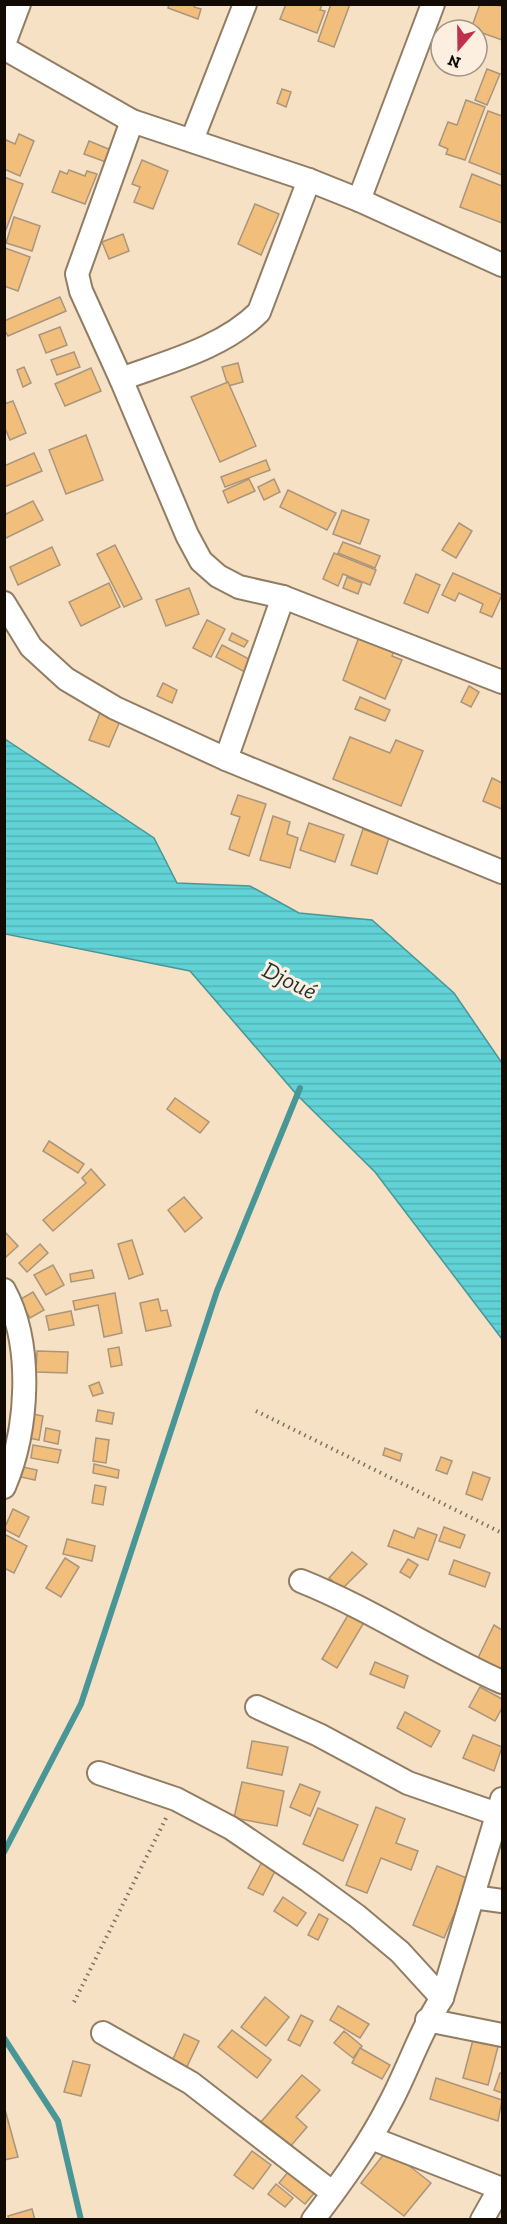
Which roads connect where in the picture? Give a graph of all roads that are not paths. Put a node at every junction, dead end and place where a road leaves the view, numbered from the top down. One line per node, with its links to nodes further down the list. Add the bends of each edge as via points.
1 (20, 4): 4 (street)
2 (245, 4): 6 (street)
3 (433, 4): 8 (street)
4 (4, 46): 5 (street)
5 (132, 121): 6 (street); 10 (street, via 78,274 81,291)
6 (192, 140): 7 (street)
7 (309, 180): 8 (street); 10 (street, via 259,312 247,324 201,349)
8 (359, 200): 9 (street)
9 (502, 265)
10 (121, 379): 11 (street, via 186,535 201,561 239,587)
11 (283, 597): 13 (street); 14 (street)
12 (4, 603): 14 (street, via 31,647 66,679 115,708)
13 (502, 682)
14 (226, 759): 15 (street)
15 (502, 872)
16 (4, 1290): 17 (street, via 19,1323 24,1387 20,1428)
17 (4, 1487)
18 (302, 1581): 19 (street, via 339,1596)
19 (502, 1682)
20 (257, 1707): 22 (street, via 408,1783)
21 (99, 1773): 25 (street, via 176,1798 231,1828 357,1916 400,1952)
22 (500, 1807): 23 (street)
23 (473, 1897): 24 (street); 25 (street)
24 (502, 1901)
25 (442, 1998): 26 (street)
26 (427, 2020): 28 (street); 29 (street, via 410,2064)
27 (103, 2034): 31 (street, via 191,2083)
28 (502, 2035)
29 (371, 2138): 30 (street); 31 (street)
30 (501, 2188): 33 (street)
31 (333, 2193): 32 (street)
32 (313, 2220)
33 (482, 2220)

